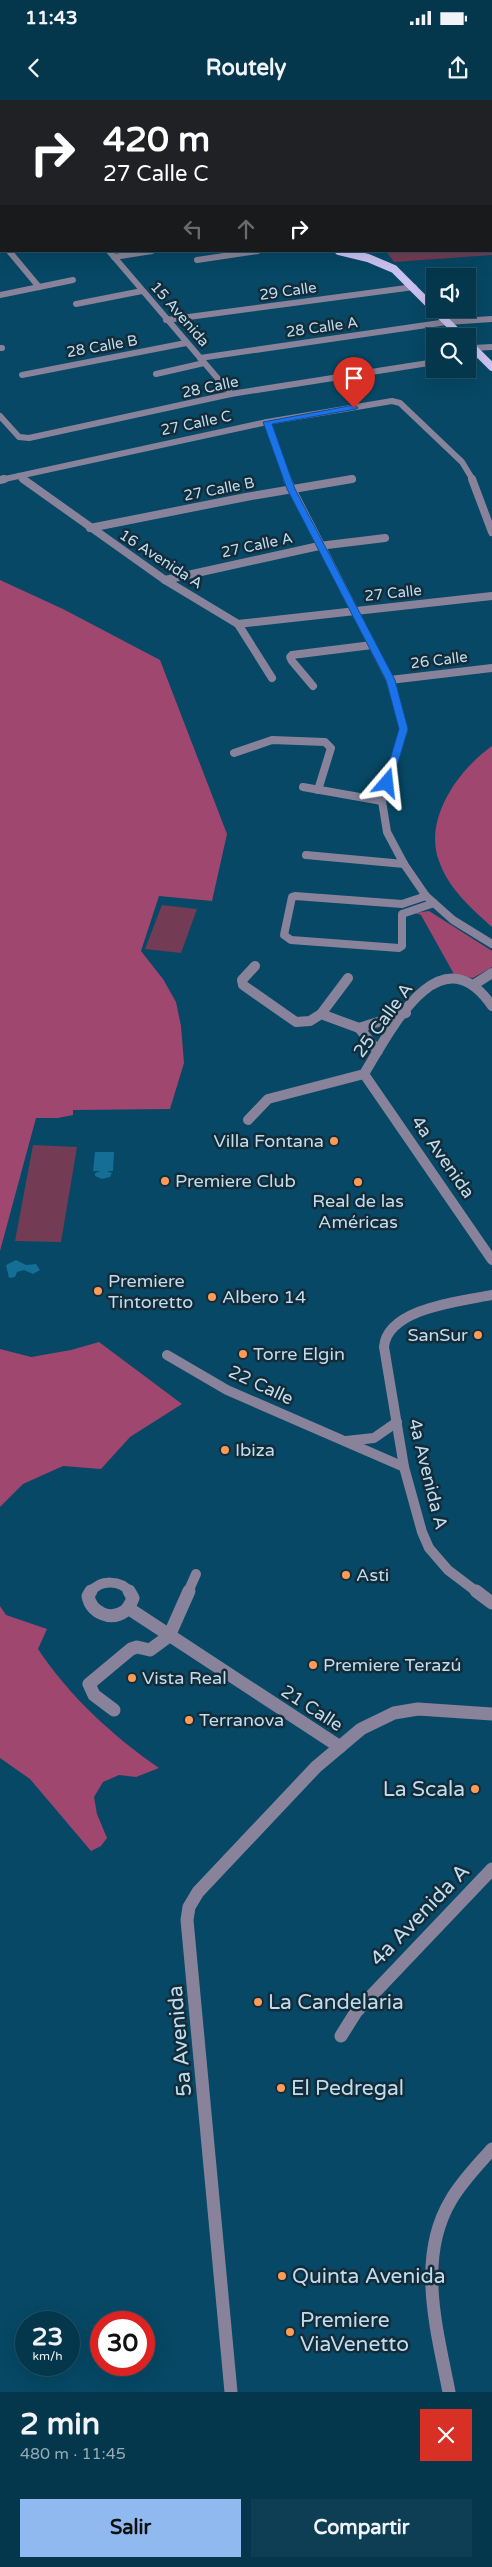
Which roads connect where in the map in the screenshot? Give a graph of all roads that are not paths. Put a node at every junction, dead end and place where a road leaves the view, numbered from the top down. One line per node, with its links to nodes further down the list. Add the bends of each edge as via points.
1 (11, 252): 9 (street)
2 (110, 252): 6 (street, 15 Avenida)
3 (146, 252): 6 (street)
4 (251, 252): 7 (street)
5 (343, 252): 10 (main road, via 382,263)
6 (114, 257): 11 (street, 15 Avenida)
7 (198, 260)
8 (73, 280): 9 (street)
9 (39, 287): 12 (street)
10 (414, 287): 15 (street, 29 Calle); 16 (main road)
11 (142, 291): 13 (street); 15 (street, 15 Avenida)
12 (0, 295)
13 (76, 304)
14 (492, 319): 16 (street, 28 Calle A)
15 (166, 320): 18 (street, 15 Avenida)
16 (447, 322): 17 (main road); 24 (street, 28 Calle A)
17 (453, 328)
18 (186, 343): 24 (street, 15 Avenida); 27 (street, 28 Calle B)
19 (476, 346): 20 (street)
20 (492, 347)
21 (476, 352): 22 (main road)
22 (479, 355): 23 (street); 26 (main road)
23 (476, 356)
24 (202, 360): 28 (street, 28 Calle A); 29 (street, 15 Avenida)
25 (426, 363): 29 (street, 28 Calle)
26 (492, 367)
27 (22, 374)
28 (156, 374)
29 (231, 394): 30 (street, 28 Calle, via 29,438 19,436)
30 (0, 416)
31 (267, 422): 32 (street, 27 Calle C); 35 (street); 37 (street, 27 Calle C, via 388,402 400,403 462,462 471,475)
32 (19, 476): 33 (street, 27 Calle C); 36 (street, 16 Avenida A)
33 (0, 480)
34 (353, 480): 35 (street, 27 Calle B)
35 (291, 489): 36 (street, 27 Calle B); 39 (street)
36 (90, 528): 40 (street, 16 Avenida A)
37 (492, 532)
38 (386, 538): 39 (street, 27 Calle A)
39 (319, 546): 40 (street, 27 Calle A); 42 (street)
40 (165, 580): 43 (street, 16 Avenida A)
41 (492, 596): 42 (street, 27 Calle)
42 (354, 611): 43 (street, 27 Calle); 44 (street)
43 (238, 624): 46 (street, 16 Avenida A)
44 (372, 645): 47 (street); 48 (street, via 292,655 292,661)
45 (492, 668): 47 (street, 26 Calle)
46 (272, 678)
47 (390, 680): 52 (street, via 404,729)
48 (313, 686)
49 (234, 753): 51 (street, via 272,740 325,742 331,748)
50 (303, 787): 51 (street)
51 (318, 790): 52 (street)
52 (382, 801): 54 (street, via 387,832)
53 (306, 855): 54 (street)
54 (404, 864): 55 (street)
55 (426, 896): 56 (street); 56 (street, via 402,904 295,896 292,897 284,935 291,940 399,948 402,946 402,914)
56 (434, 903): 57 (street, via 453,920)
57 (492, 944)
58 (255, 966): 64 (street, via 242,980 246,987 296,1022 310,1021)
59 (492, 973): 61 (street)
60 (348, 978): 64 (street)
61 (475, 984): 62 (street); 63 (street, 25 Calle A, via 467,980 452,980 432,984)
62 (492, 1006)
63 (406, 1013): 65 (street); 66 (street, 25 Calle A)
64 (321, 1014): 65 (street)
65 (359, 1028): 66 (street)
66 (378, 1051): 67 (street, 25 Calle A)
67 (364, 1074): 68 (street, 25 Calle A, via 273,1097 261,1104); 69 (street, 4a Avenida)
68 (248, 1120)
69 (492, 1260)
70 (492, 1295): 72 (street, 4a Avenida A, via 430,1310 392,1327 385,1336 384,1350)
71 (166, 1355): 73 (street, 22 Calle, via 227,1390)
72 (397, 1422): 73 (street, 22 Calle, via 372,1440); 74 (street, 4a Avenida A)
73 (343, 1441): 74 (street, 22 Calle)
74 (404, 1467): 76 (street, 4a Avenida A, via 429,1548 448,1570)
75 (196, 1574): 78 (street)
76 (492, 1603)
77 (128, 1608): 78 (street, 21 Calle)
78 (170, 1636): 79 (street, via 150,1650 131,1649 88,1684 94,1695); 81 (street, 21 Calle)
79 (114, 1710)
80 (492, 1714): 81 (street, 21 Calle, via 430,1708 393,1713 362,1729)
81 (340, 1747): 85 (street, 5a Avenida, via 319,1764 226,1862 198,1892 189,1907 187,1920)
82 (492, 1869): 83 (street, 4a Avenida A, via 356,2012)
83 (342, 2036)
84 (492, 2149): 86 (street, via 466,2178 446,2209 433,2247 430,2281)
85 (231, 2392)
86 (449, 2392)

